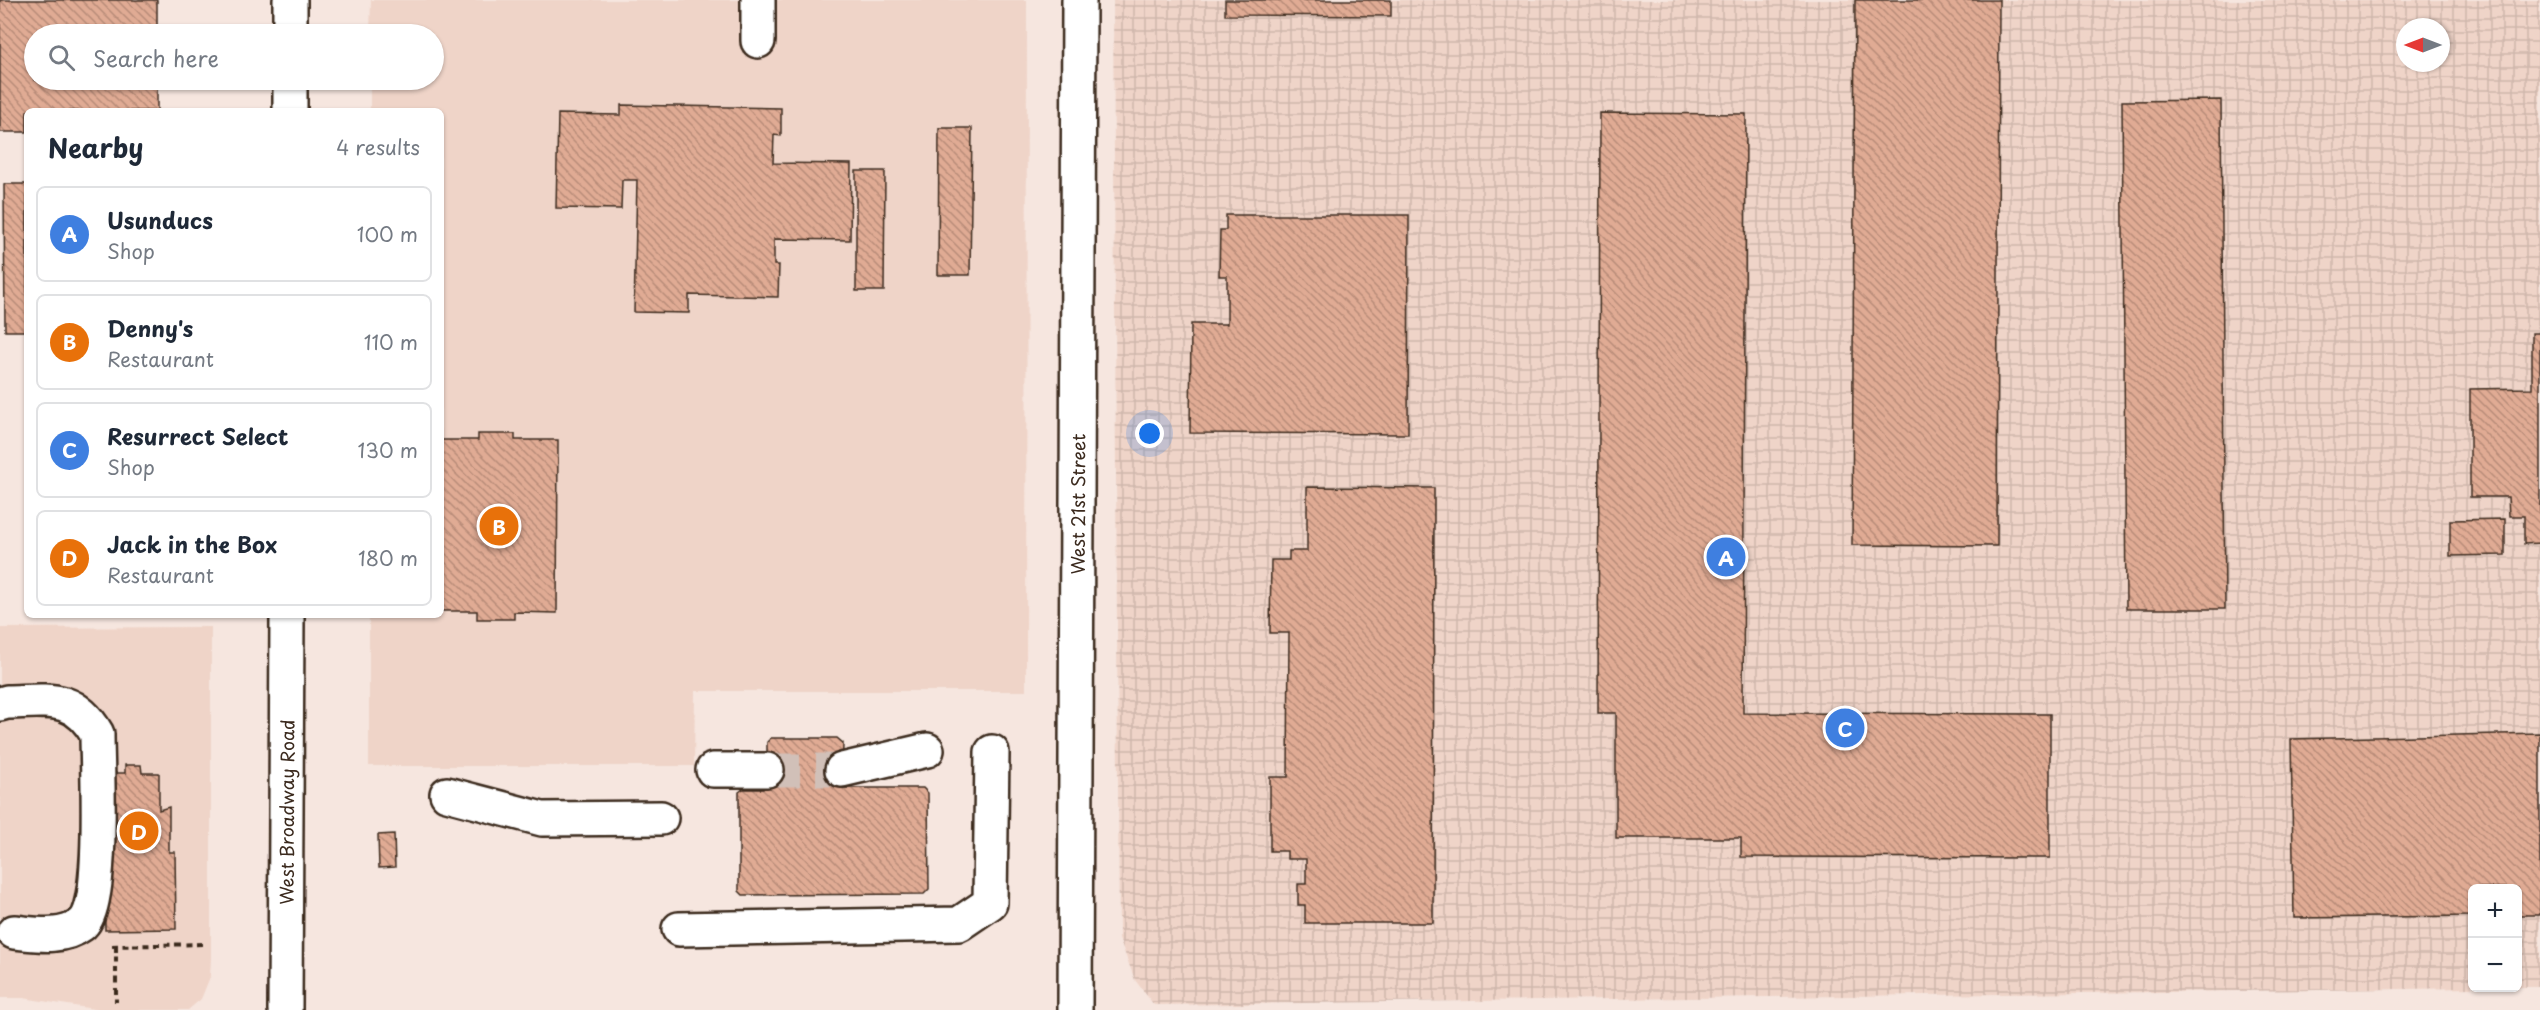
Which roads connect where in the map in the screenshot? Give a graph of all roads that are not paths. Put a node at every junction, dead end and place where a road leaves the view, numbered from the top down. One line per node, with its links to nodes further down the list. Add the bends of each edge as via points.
1 (290, 0): 4 (street)
2 (758, 0): 5 (street)
3 (1079, 0): 20 (street, West 21st Street)
4 (290, 24)
5 (758, 41)
6 (290, 90): 7 (street)
7 (290, 108)
8 (287, 618): 19 (street, West Broadway Road)
9 (0, 704): 18 (street, via 54,701 72,706 87,718 97,734 97,882 92,907 82,924 57,935)
10 (927, 750): 14 (street)
11 (992, 752): 17 (street, via 990,903 959,924)
12 (713, 770): 13 (street)
13 (768, 770)
14 (842, 770)
15 (447, 794): 16 (street, via 542,819)
16 (661, 818)
17 (678, 929)
18 (14, 932)
19 (285, 1010)
20 (1075, 1010)

